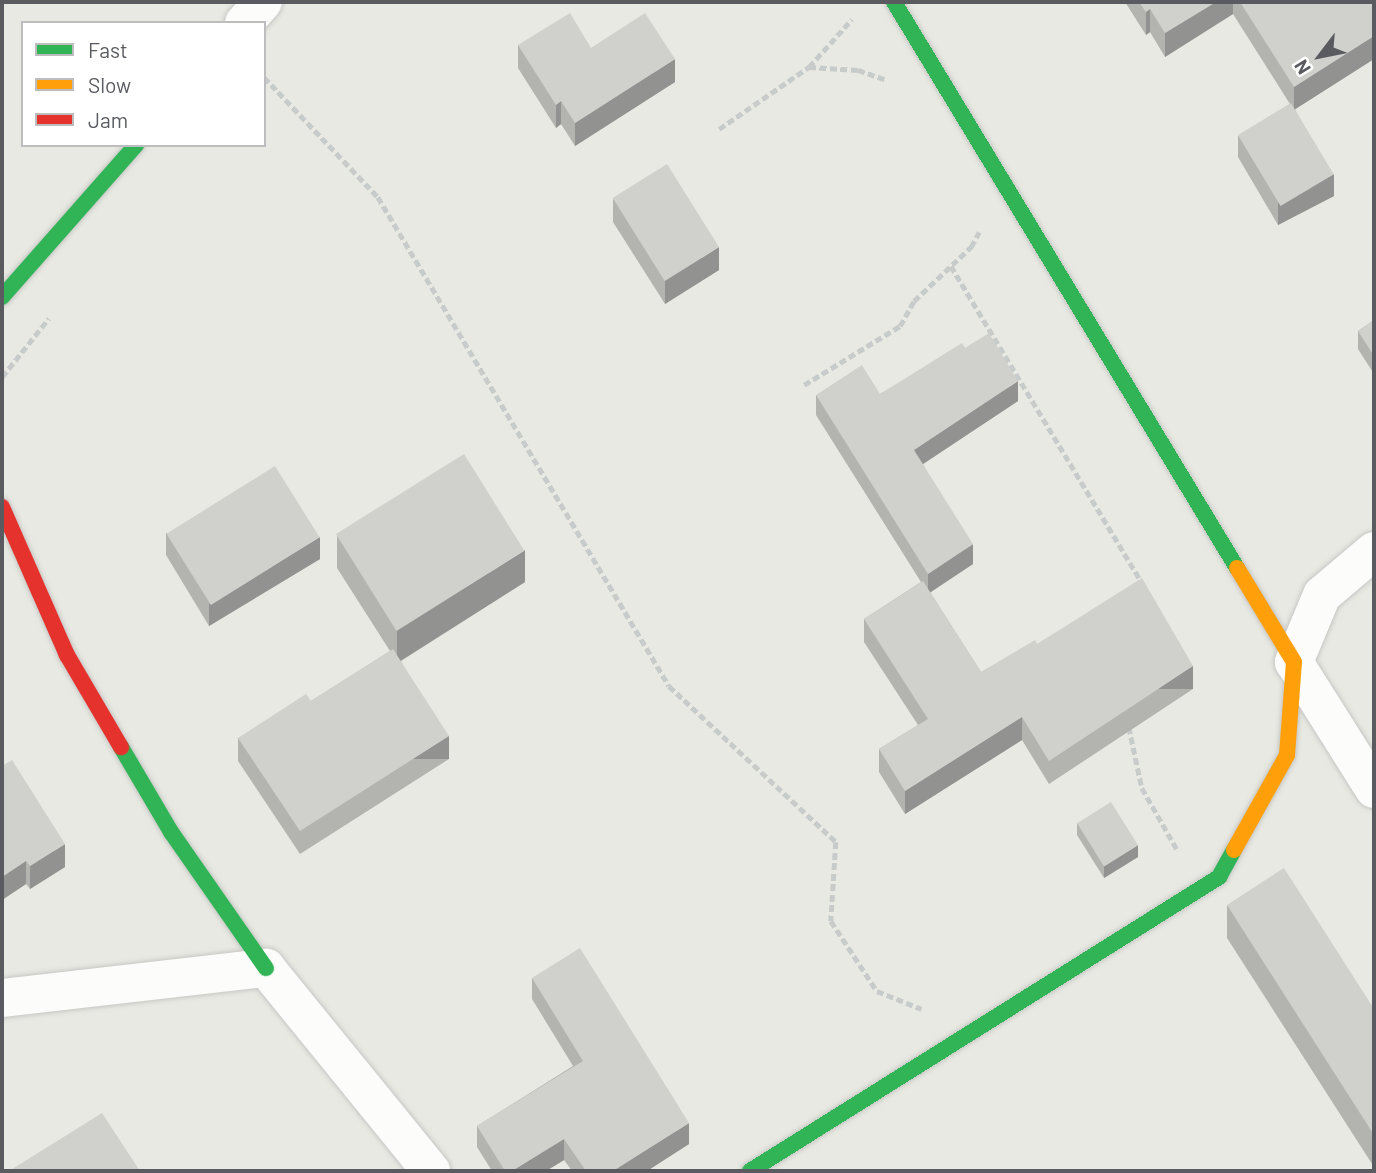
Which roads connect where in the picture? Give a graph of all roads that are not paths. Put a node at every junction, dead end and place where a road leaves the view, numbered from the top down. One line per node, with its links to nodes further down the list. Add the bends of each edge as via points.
1 (263, 2): 3 (street)
2 (894, 2): 8 (street)
3 (246, 21)
4 (134, 147): 5 (street)
5 (2, 297)
6 (2, 507): 10 (street, via 74,666 170,832)
7 (1374, 551): 8 (street, via 1322,595)
8 (1294, 662): 9 (street); 13 (street, via 1287,755 1219,877)
9 (1374, 789)
10 (266, 968): 11 (street); 12 (street)
11 (2, 998)
12 (431, 1171)
13 (750, 1171)

